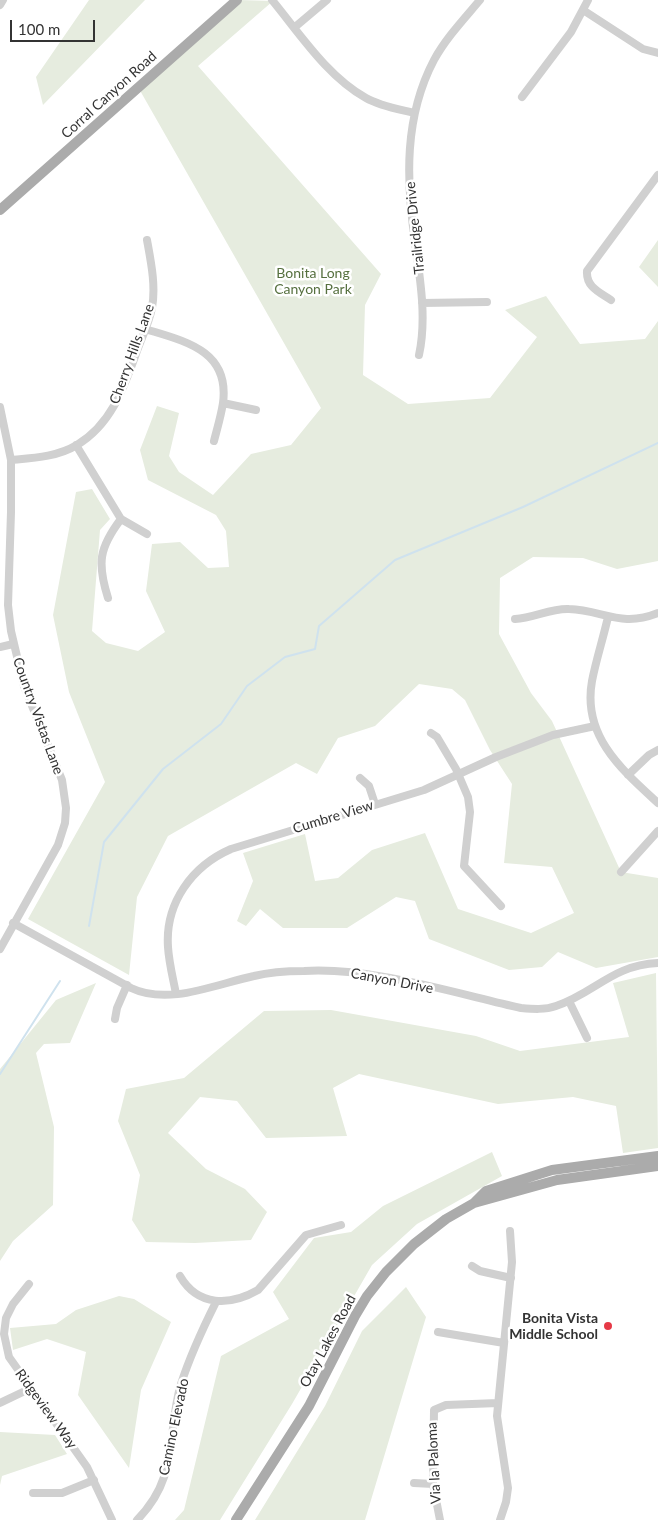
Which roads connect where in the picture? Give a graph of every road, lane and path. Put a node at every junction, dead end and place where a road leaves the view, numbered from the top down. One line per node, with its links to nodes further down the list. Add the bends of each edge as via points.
1 (3, 0): 7 (street)
2 (237, 0): 14 (main road, Corral Canyon Road)
3 (272, 0): 9 (street)
4 (327, 0): 9 (street)
5 (480, 0): 12 (street, Trailridge Drive, via 435,59)
6 (588, 0): 8 (street)
7 (0, 5)
8 (583, 10): 10 (street, via 643,49); 11 (street, via 571,32)
9 (294, 27): 12 (street, via 347,86 367,99)
10 (658, 54)
11 (522, 97)
12 (414, 113): 18 (street, Trailridge Drive, via 410,143 410,204)
13 (658, 175): 16 (street, via 587,271 588,283)
14 (0, 210)
15 (147, 240): 19 (street, Cherry Hills Lane, via 153,291 152,308)
16 (611, 300)
17 (487, 302): 18 (street)
18 (422, 303): 20 (street, Trailridge Drive)
19 (145, 329): 21 (street, via 189,343 207,353 221,373); 25 (street, Cherry Hills Lane, via 114,408 100,426)
20 (419, 355)
21 (223, 403): 23 (street); 24 (street)
22 (0, 407): 26 (street, Country Vistas Lane)
23 (256, 410)
24 (214, 441)
25 (76, 445): 26 (street, Cherry Hills Lane, via 39,458); 27 (street)
26 (11, 460): 33 (street, Country Vistas Lane, via 8,605)
27 (121, 519): 28 (street); 29 (street, via 102,552 102,578)
28 (147, 534)
29 (108, 598)
30 (658, 613): 31 (street, via 632,619)
31 (608, 617): 32 (street, via 567,608 532,618); 35 (street, via 592,682)
32 (515, 619)
33 (13, 644): 34 (street); 46 (street, Country Vistas Lane, via 24,686 62,780 66,808 58,845)
34 (0, 647)
35 (595, 726): 38 (street, Cumbre View, via 553,735); 39 (street, via 610,757)
36 (431, 733): 38 (street, via 437,737)
37 (658, 750): 39 (street)
38 (459, 775): 42 (street, Cumbre View, via 424,790); 45 (street, via 468,796 470,812 464,866)
39 (628, 776): 41 (street)
40 (360, 778): 42 (street, via 369,786)
41 (658, 803)
42 (375, 804): 50 (street, Cumbre View, via 231,848 201,867 184,887 170,920 168,946)
43 (658, 831): 44 (street)
44 (621, 872)
45 (501, 906)
46 (13, 923): 47 (street, Country Vistas Lane); 49 (street, Canyon Drive)
47 (0, 949)
48 (658, 963): 51 (street, Canyon Drive, via 640,964 620,971)
49 (127, 985): 50 (street, Canyon Drive, via 152,994); 52 (street)
50 (176, 994): 51 (street, Canyon Drive, via 256,976 314,970 374,975 521,1008 540,1010)
51 (569, 1001): 53 (street)
52 (115, 1019)
53 (587, 1038)
54 (658, 1156): 56 (main road, Otay Lakes Road, via 552,1170 486,1191)
55 (658, 1166): 56 (main road, Otay Lakes Road, via 557,1180)
56 (474, 1203): 75 (main road, Otay Lakes Road, via 446,1219 414,1244 386,1272 355,1316 309,1406)
57 (341, 1225): 63 (street, via 306,1235 258,1290 248,1296)
58 (510, 1231): 61 (street)
59 (472, 1266): 61 (street)
60 (180, 1276): 63 (street, via 186,1287 197,1296)
61 (511, 1278): 65 (street)
62 (29, 1284): 66 (street, Ridgeview Way, via 8,1313 4,1334 9,1357)
63 (216, 1302): 74 (street, Camino Elevado, via 181,1384 171,1452 162,1484)
64 (438, 1332): 65 (street)
65 (504, 1343): 68 (street)
66 (30, 1386): 67 (street); 69 (street, Ridgeview Way)
67 (0, 1403)
68 (498, 1403): 71 (street, Via la Paloma, via 446,1405 434,1410); 77 (street, via 497,1416 508,1483)
69 (94, 1480): 72 (street, via 62,1493); 73 (street, Ridgeview Way)
70 (414, 1483): 71 (street)
71 (433, 1484): 76 (street, Via la Paloma)
72 (33, 1493)
73 (112, 1520)
74 (137, 1520)
75 (236, 1520)
76 (440, 1520)
77 (500, 1520)

